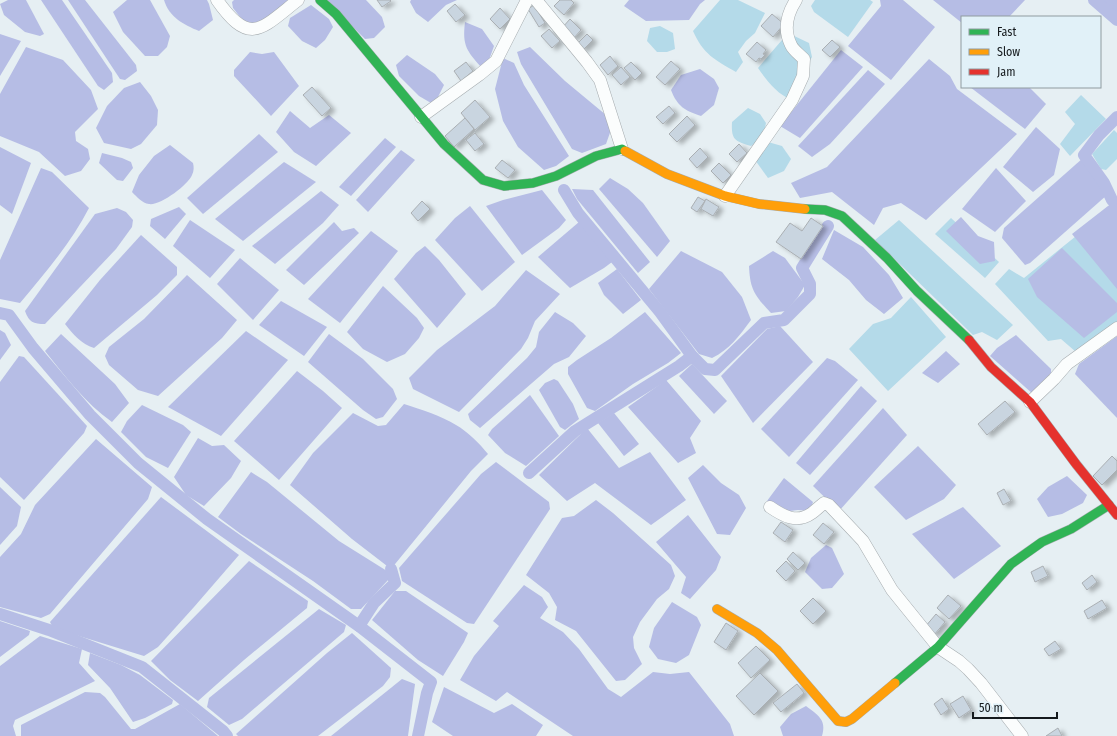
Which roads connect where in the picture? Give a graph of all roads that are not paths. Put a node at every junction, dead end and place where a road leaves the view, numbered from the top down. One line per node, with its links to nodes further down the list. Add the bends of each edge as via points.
1 (217, 0): 2 (street, via 226,13 241,26 252,30 269,23)
2 (298, 0)
3 (320, 0): 7 (street, via 336,14)
4 (527, 0): 7 (street, via 496,61)
5 (536, 0): 8 (street, via 600,80)
6 (796, 0): 9 (street, via 790,9 786,30 791,46 804,59 803,76 792,100)
7 (421, 117): 8 (street, via 444,144 483,180 504,186 533,183 556,176 596,156)
8 (622, 149): 9 (street, via 667,174)
9 (725, 196): 11 (street, via 759,204 825,210 842,216 968,340 991,367)
10 (1117, 328): 11 (street, via 1067,364)
11 (1030, 402): 12 (street)
12 (1109, 505): 14 (street); 16 (street, via 1071,529 1042,542 1011,564)
13 (770, 507): 16 (street, via 787,517 797,519 810,514 824,503 829,505 863,541 892,590)
14 (1117, 515)
15 (717, 608): 16 (street, via 757,633 777,650 838,721 846,722 852,719)
16 (938, 647): 17 (street, via 968,669)
17 (1022, 736)

